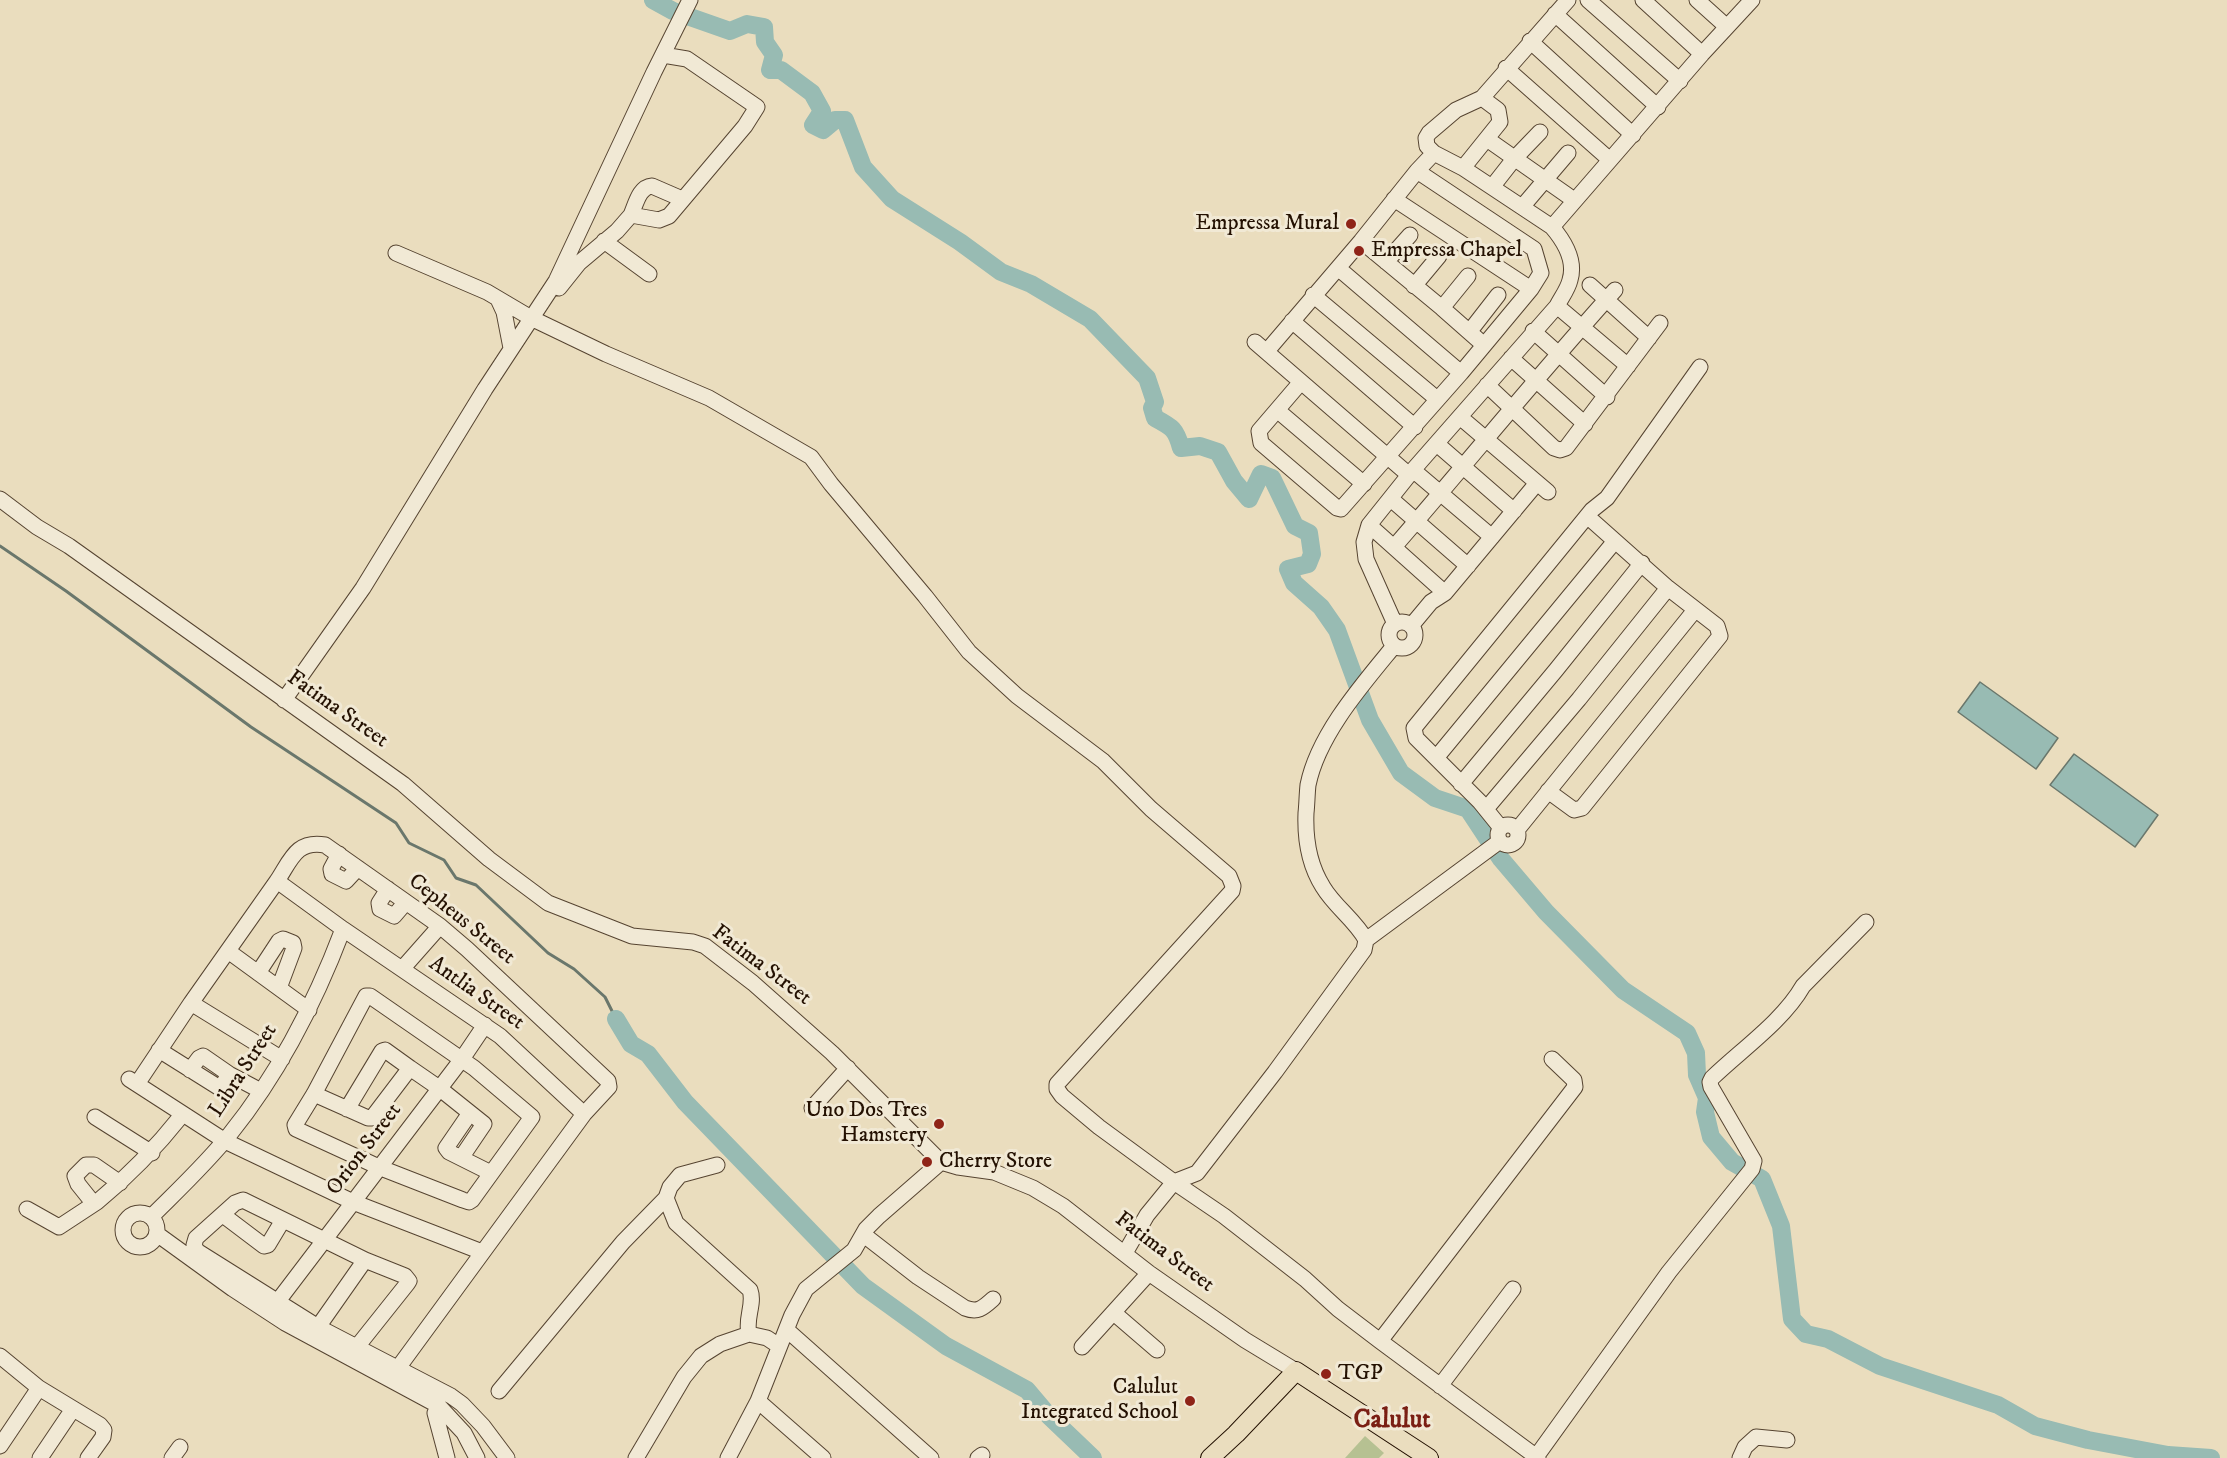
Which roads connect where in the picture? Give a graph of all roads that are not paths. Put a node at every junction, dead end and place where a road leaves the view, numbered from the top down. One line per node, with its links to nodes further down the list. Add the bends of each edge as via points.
1 (1568, 0): 7 (street)
2 (1588, 0): 13 (street)
3 (1642, 0): 10 (street)
4 (1697, 0): 8 (street)
5 (1752, 0): 8 (street)
6 (689, 1): 11 (street)
7 (1555, 14): 9 (street); 15 (street)
8 (1727, 27): 10 (street)
9 (1530, 41): 12 (street); 17 (street)
10 (1702, 54): 13 (street)
11 (663, 55): 27 (street, via 687,59 758,107); 49 (street)
12 (1506, 68): 14 (street); 22 (street)
13 (1680, 81): 15 (street)
14 (1482, 98): 18 (street, via 1500,115 1500,122); 19 (street, via 1456,110 1429,133 1427,146)
15 (1658, 107): 17 (street)
16 (1540, 132): 21 (street)
17 (1633, 135): 22 (street)
18 (1487, 139): 21 (street); 23 (street)
19 (1434, 153): 23 (street); 24 (street)
20 (1568, 153): 25 (street)
21 (1514, 159): 25 (street); 26 (street)
22 (1610, 160): 29 (street)
23 (1463, 168): 26 (street)
24 (1417, 171): 28 (street); 44 (street, via 1534,249 1541,273)
25 (1544, 180): 29 (street); 30 (street)
26 (1492, 187): 30 (street)
27 (682, 199): 31 (street, via 664,219); 31 (street, via 648,186)
28 (1394, 199): 35 (street); 44 (street)
29 (1574, 200): 32 (street)
30 (1522, 207): 32 (street)
31 (631, 215): 34 (street)
32 (1552, 228): 50 (street, via 1561,238 1572,267 1570,281)
33 (1410, 235): 38 (street)
34 (604, 241): 40 (street); 49 (street)
35 (1361, 241): 38 (street); 39 (street)
36 (396, 253): 48 (street)
37 (1439, 256): 43 (street)
38 (1386, 262): 43 (street)
39 (1338, 268): 47 (street); 65 (street)
40 (649, 274)
41 (1468, 276): 51 (street)
42 (1590, 285): 46 (street)
43 (1414, 286): 51 (street)
44 (1531, 289): 59 (street)
45 (1498, 295): 56 (street)
46 (1610, 295): 55 (street); 58 (street)
47 (1313, 296): 53 (street); 70 (street)
48 (498, 298): 52 (street); 60 (street)
49 (545, 299): 52 (street)
50 (1557, 306): 55 (street); 57 (street)
51 (1442, 308): 56 (street)
52 (531, 318): 60 (street); 138 (street, via 709,398 811,457 969,652 1017,696 1103,761 1232,880 1232,891 1057,1084 1062,1096 1099,1127)
53 (1292, 321): 66 (street, via 1261,346); 75 (street)
54 (1660, 323): 58 (street)
55 (1582, 327): 61 (street); 63 (street)
56 (1470, 331): 59 (street)
57 (1533, 331): 61 (street); 62 (street)
58 (1649, 338): 63 (street)
59 (1484, 345): 65 (street)
60 (511, 348): 100 (street, via 363,588)
61 (1559, 354): 67 (street); 69 (street)
62 (1511, 358): 67 (street); 68 (street)
63 (1628, 366): 69 (street)
64 (1700, 367): 86 (street, via 1607,498)
65 (1461, 373): 70 (street)
66 (1301, 382): 72 (street); 78 (street)
67 (1537, 382): 71 (street); 74 (street)
68 (1487, 385): 71 (street); 73 (street)
69 (1607, 397): 74 (street)
70 (1437, 399): 75 (street)
71 (1513, 409): 74 (street, via 1560,450); 76 (street)
72 (1277, 410): 81 (street); 81 (street, via 1259,431 1261,443 1337,508 1346,506)
73 (1460, 417): 76 (street); 77 (street)
74 (1585, 424)
75 (1415, 426): 78 (street)
76 (1485, 438): 79 (street); 85 (street, via 1542,487)
77 (1437, 444): 79 (street); 80 (street)
78 (1387, 457): 80 (street); 81 (street)
79 (1463, 465): 82 (street); 85 (street)
80 (1411, 472): 82 (street); 84 (street)
81 (1364, 484)
82 (1441, 494): 87 (street); 89 (street)
83 (0, 499): 100 (street, Fatima Street)
84 (1391, 499): 87 (street); 88 (street)
85 (1514, 511): 89 (street)
86 (1587, 516): 90 (street); 101 (street, via 1414,728 1416,738)
87 (1416, 522): 91 (street); 93 (street)
88 (1369, 525): 91 (street); 97 (street, via 1364,542 1366,559)
89 (1492, 537): 93 (street)
90 (1615, 541): 92 (street); 101 (street)
91 (1394, 548): 95 (street)
92 (1642, 563): 94 (street); 102 (street)
93 (1468, 566): 95 (street)
94 (1668, 588): 96 (street); 104 (street)
95 (1443, 594): 98 (street, via 1440,605)
96 (1695, 610): 103 (street); 103 (street, via 1717,626 1718,641 1582,808 1568,808)
97 (1395, 624): 98 (street, via 1403,622); 99 (street, via 1388,635)
98 (1413, 630): 99 (street, via 1413,642 1406,648)
99 (1394, 646): 110 (street, via 1351,698 1314,764 1308,786 1306,834 1313,866 1323,888)
100 (284, 700): 123 (street, Fatima Street, via 403,784 489,859 548,903 632,936 705,946 753,983)
101 (1436, 758): 102 (street)
102 (1461, 783): 104 (street)
103 (1548, 791): 105 (street)
104 (1486, 809): 105 (street)
105 (1503, 835): 110 (street, via 1484,854)
106 (277, 881): 108 (street, Cepheus Street, via 298,849 315,843 325,845); 109 (street, Antlia Street); 111 (street)
107 (1866, 922): 190 (street, via 1779,1016 1712,1078 1711,1087 1754,1161 1749,1173 1670,1272)
108 (440, 926): 112 (street); 129 (street, Cepheus Street, via 610,1084)
109 (343, 929): 112 (street, Antlia Street); 116 (street, Libra Street)
110 (1366, 940): 138 (street, via 1364,950 1197,1173)
111 (228, 951): 113 (street); 115 (street)
112 (402, 969): 117 (street, Antlia Street)
113 (258, 973): 114 (street); 114 (street, via 279,941 293,943)
114 (279, 987): 116 (street)
115 (191, 1003): 118 (street); 119 (street)
116 (309, 1010): 119 (street, Libra Street)
117 (485, 1025): 120 (street, Orion Street); 129 (street, Antlia Street)
118 (159, 1050): 125 (street, via 220,1087 229,1074); 130 (street, via 133,1082)
119 (282, 1059): 125 (street, Libra Street)
120 (462, 1059): 124 (street, Orion Street); 126 (street, via 366,996); 137 (street, via 532,1117)
121 (1552, 1059): 161 (street, via 1574,1080 1575,1087)
122 (410, 1068): 124 (street); 128 (street, via 372,1118); 128 (street, via 382,1051)
123 (848, 1068): 127 (street); 134 (street, Fatima Street)
124 (439, 1088): 136 (street, Orion Street); 137 (street, via 484,1126 461,1158)
125 (261, 1091): 132 (street, Libra Street)
126 (314, 1094): 128 (street); 136 (street, via 295,1125 296,1130)
127 (812, 1108)
128 (347, 1109)
129 (584, 1114): 150 (street)
130 (182, 1115): 132 (street); 133 (street)
131 (95, 1117): 133 (street)
132 (225, 1140): 141 (street); 145 (street, Libra Street)
133 (152, 1153): 139 (street)
134 (942, 1162): 147 (street, via 879,1216); 151 (street, Fatima Street, via 994,1172 1033,1188 1064,1206)
135 (717, 1165): 140 (street, via 680,1175)
136 (381, 1168): 137 (street, via 469,1202); 141 (street, Orion Street)
137 (491, 1173)
138 (1174, 1182): 151 (street, via 1147,1215); 161 (street, via 1224,1216)
139 (120, 1184): 142 (street); 142 (street, via 94,1165 86,1165 75,1179)
140 (666, 1198): 160 (street, via 676,1223 750,1290); 171 (street, via 622,1242)
141 (353, 1202): 149 (street, Orion Street); 150 (street)
142 (94, 1204): 143 (street, via 59,1227)
143 (27, 1209)
144 (223, 1215): 146 (street, via 243,1200); 146 (street, via 264,1246); 156 (street, via 196,1238 197,1251)
145 (151, 1217): 148 (street, via 157,1227); 148 (street, via 136,1213 126,1219 123,1230 130,1244 141,1247)
146 (283, 1220): 149 (street)
147 (864, 1235): 155 (street, via 966,1308 980,1310); 159 (street, via 846,1257 806,1290)
148 (154, 1238): 174 (street, via 308,1346)
149 (326, 1240): 152 (street); 156 (street, Orion Street)
150 (482, 1252): 167 (street)
151 (1125, 1253): 153 (street, Fatima Street)
152 (365, 1260): 158 (street); 164 (street, via 409,1281)
153 (1149, 1273): 157 (street); 168 (street, Fatima Street)
154 (1513, 1288): 169 (street)
155 (993, 1299)
156 (278, 1301): 158 (street)
157 (1114, 1313): 163 (street); 165 (street)
158 (318, 1327): 164 (street)
159 (787, 1330): 162 (street); 186 (street)
160 (749, 1334): 162 (street); 183 (street, via 701,1356 684,1377)
161 (1380, 1341): 169 (street)
162 (779, 1346): 172 (street)
163 (1082, 1347)
164 (356, 1348): 167 (street)
165 (1157, 1350)
166 (3, 1365): 170 (street)
167 (398, 1368): 182 (street, via 462,1404)
168 (1293, 1375): 187 (main road); 188 (main road); 189 (main road)
169 (1440, 1386): 190 (street)
170 (39, 1388): 173 (street); 176 (street)
171 (500, 1391)
172 (758, 1401): 184 (street); 185 (street)
173 (73, 1409): 177 (street); 178 (street, via 104,1430)
174 (437, 1409): 179 (street); 180 (street); 181 (street, via 464,1433)
175 (1787, 1440): 191 (street, via 1756,1437)
176 (0, 1446)
177 (40, 1458)
178 (88, 1458)
179 (447, 1458)
180 (467, 1458)
181 (477, 1458)
182 (507, 1458)
183 (636, 1458)
184 (728, 1458)
185 (823, 1458)
186 (931, 1458)
187 (1210, 1458)
188 (1407, 1458)
189 (1428, 1458)
190 (1537, 1458)
191 (1740, 1458)

